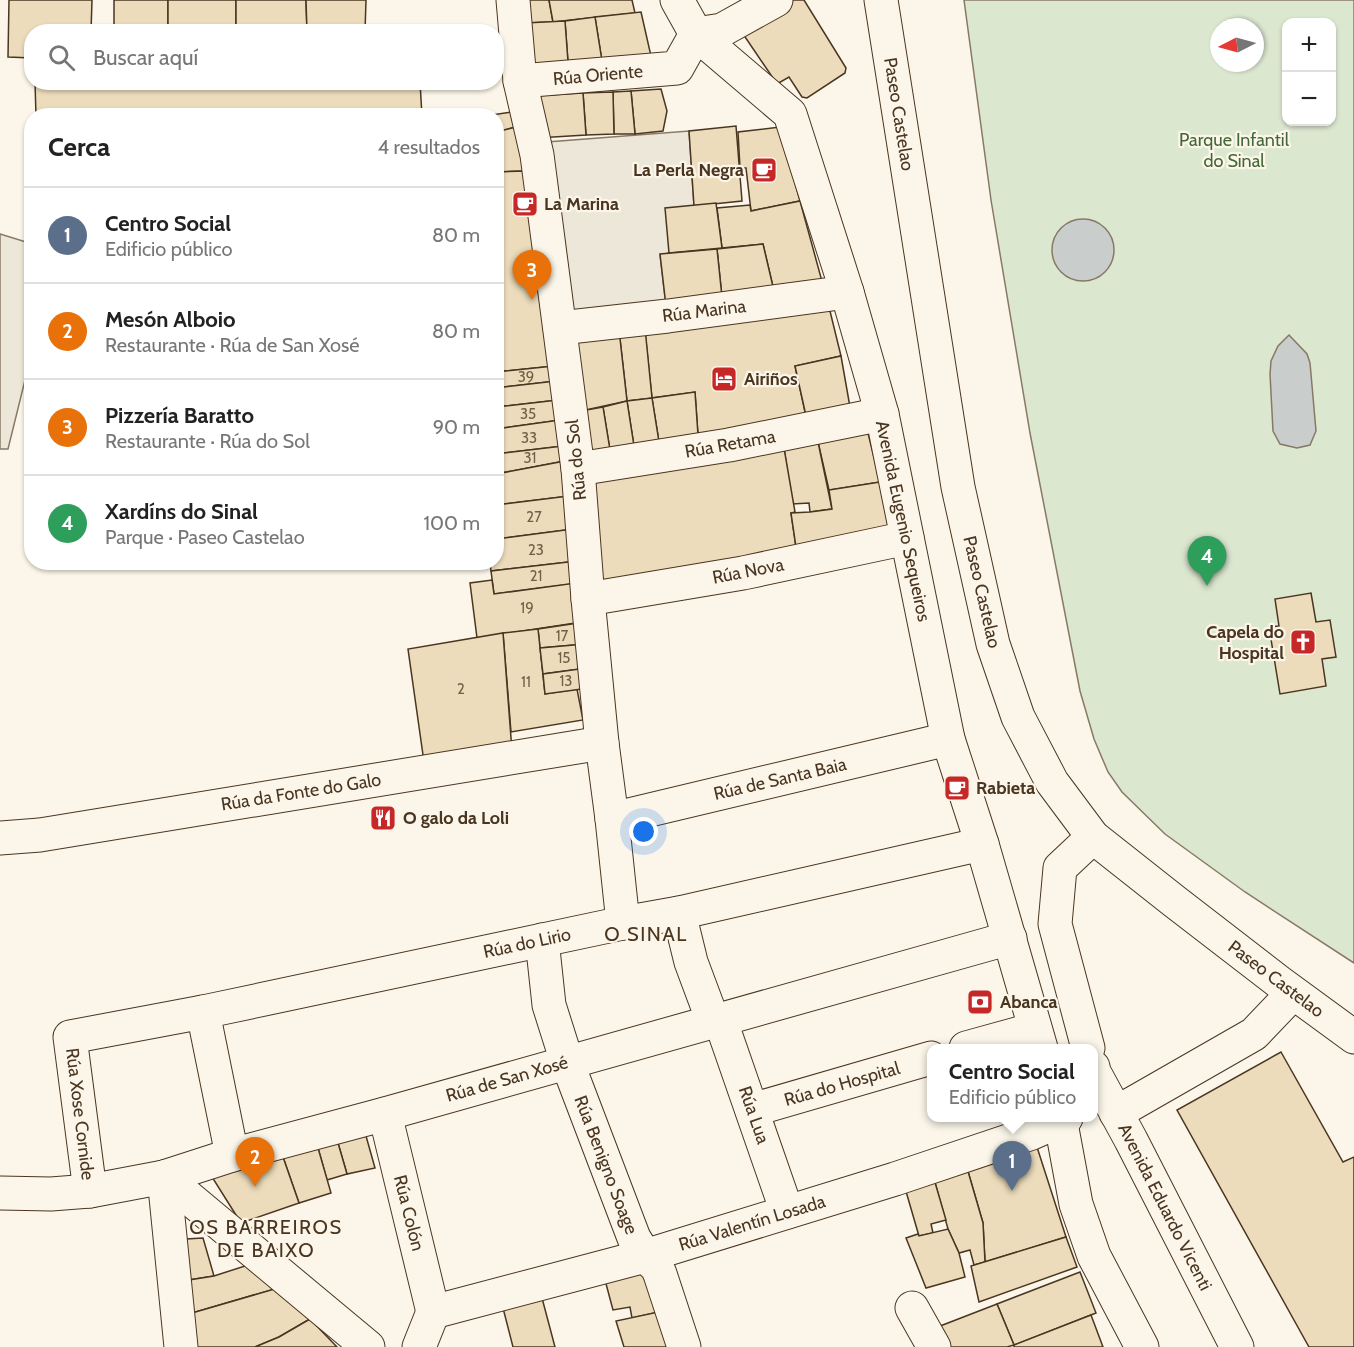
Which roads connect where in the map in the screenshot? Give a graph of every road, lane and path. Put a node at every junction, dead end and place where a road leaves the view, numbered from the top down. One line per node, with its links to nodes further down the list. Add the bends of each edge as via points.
1 (513, 0): 6 (street, Rúa do Sol)
2 (677, 0): 5 (street)
3 (776, 0): 5 (street, via 722,30)
4 (881, 0): 16 (street, Paseo Castelao, via 958,487 993,644 1018,717 1052,782)
5 (696, 34): 6 (street, Rúa Oriente, via 677,68); 7 (street, Avenida Eugenio Sequeiros, via 790,114)
6 (520, 81): 8 (street, Rúa do Sol, via 537,155)
7 (847, 292): 8 (street, Rúa Marina); 9 (street, Avenida Eugenio Sequeiros)
8 (560, 328): 10 (street, Rúa do Sol)
9 (882, 414): 10 (street, Rúa Retama, via 729,445); 11 (street, Avenida Eugenio Sequeiros)
10 (578, 469): 12 (street, Rúa do Sol)
11 (907, 538): 12 (street, Rúa Nova, via 743,573); 13 (street, Avenida Eugenio Sequeiros)
12 (588, 599): 14 (street, Rúa do Sol)
13 (948, 739): 15 (street, Rúa de Santa Baia); 18 (street, Avenida Eugenio Sequeiros)
14 (602, 743): 15 (street, Rúa do Sol); 17 (street, Rúa da Fonte do Galo, via 40,835)
15 (612, 819): 20 (street, Rúa do Sol)
16 (1093, 837): 23 (street, Paseo Castelao); 30 (street, via 1060,868 1055,924)
17 (0, 838)
18 (982, 844): 19 (street, Rúa do Lirio); 21 (street, Avenida Eugenio Sequeiros)
19 (679, 913): 20 (street, Rúa do Lirio); 25 (street, Rúa Lua, via 691,962)
20 (623, 923): 22 (street, Rúa do Lirio)
21 (1010, 938): 25 (street, Rúa de San Xosé); 28 (street, Avenida Eugenio Sequeiros)
22 (542, 940): 24 (street, Rúa do Lirio); 32 (street, Rúa Benigno Soage, via 549,1005)
23 (1293, 993): 27 (street, Paseo Castelao); 34 (street, via 1254,1034)
24 (204, 1012): 26 (street, Rúa do Lirio); 39 (street)
25 (716, 1020): 32 (street, Rúa de San Xosé); 35 (street, Rúa Lua)
26 (70, 1037): 41 (street, Rúa Xose Cornide)
27 (1354, 1037)
28 (1038, 1039): 29 (street)
29 (998, 1044)
30 (1087, 1044)
31 (927, 1059): 35 (street, Rúa do Hospital)
32 (567, 1062): 36 (street, Rúa de San Xosé); 44 (street, Rúa Benigno Soage, via 634,1238)
33 (1098, 1083): 34 (street, Avenida Eduardo Vicenti)
34 (1106, 1106): 53 (street, Avenida Eduardo Vicenti)
35 (752, 1110): 43 (street, Rúa Lua)
36 (385, 1114): 39 (street, Rúa de San Xosé); 46 (street, Rúa Colón)
37 (1053, 1122): 43 (street, Rúa Valentín Losada, via 1021,1137)
38 (1063, 1122): 47 (street, via 1076,1204 1094,1256)
39 (232, 1155): 40 (street, Rúa de San Xosé)
40 (164, 1177): 41 (street, Rúa de San Xosé); 48 (street); 49 (street)
41 (90, 1191): 42 (street, Rúa de San Xosé)
42 (0, 1193)
43 (787, 1212): 44 (street, Rúa Valentín Losada)
44 (645, 1256): 46 (street, Rúa Valentín Losada); 51 (street, Rúa Benigno Soage, via 660,1274)
45 (912, 1308): 52 (street)
46 (433, 1311): 50 (street)
47 (1139, 1346)
48 (181, 1347)
49 (368, 1347)
50 (419, 1347)
51 (684, 1347)
52 (934, 1347)
53 (1237, 1347)

